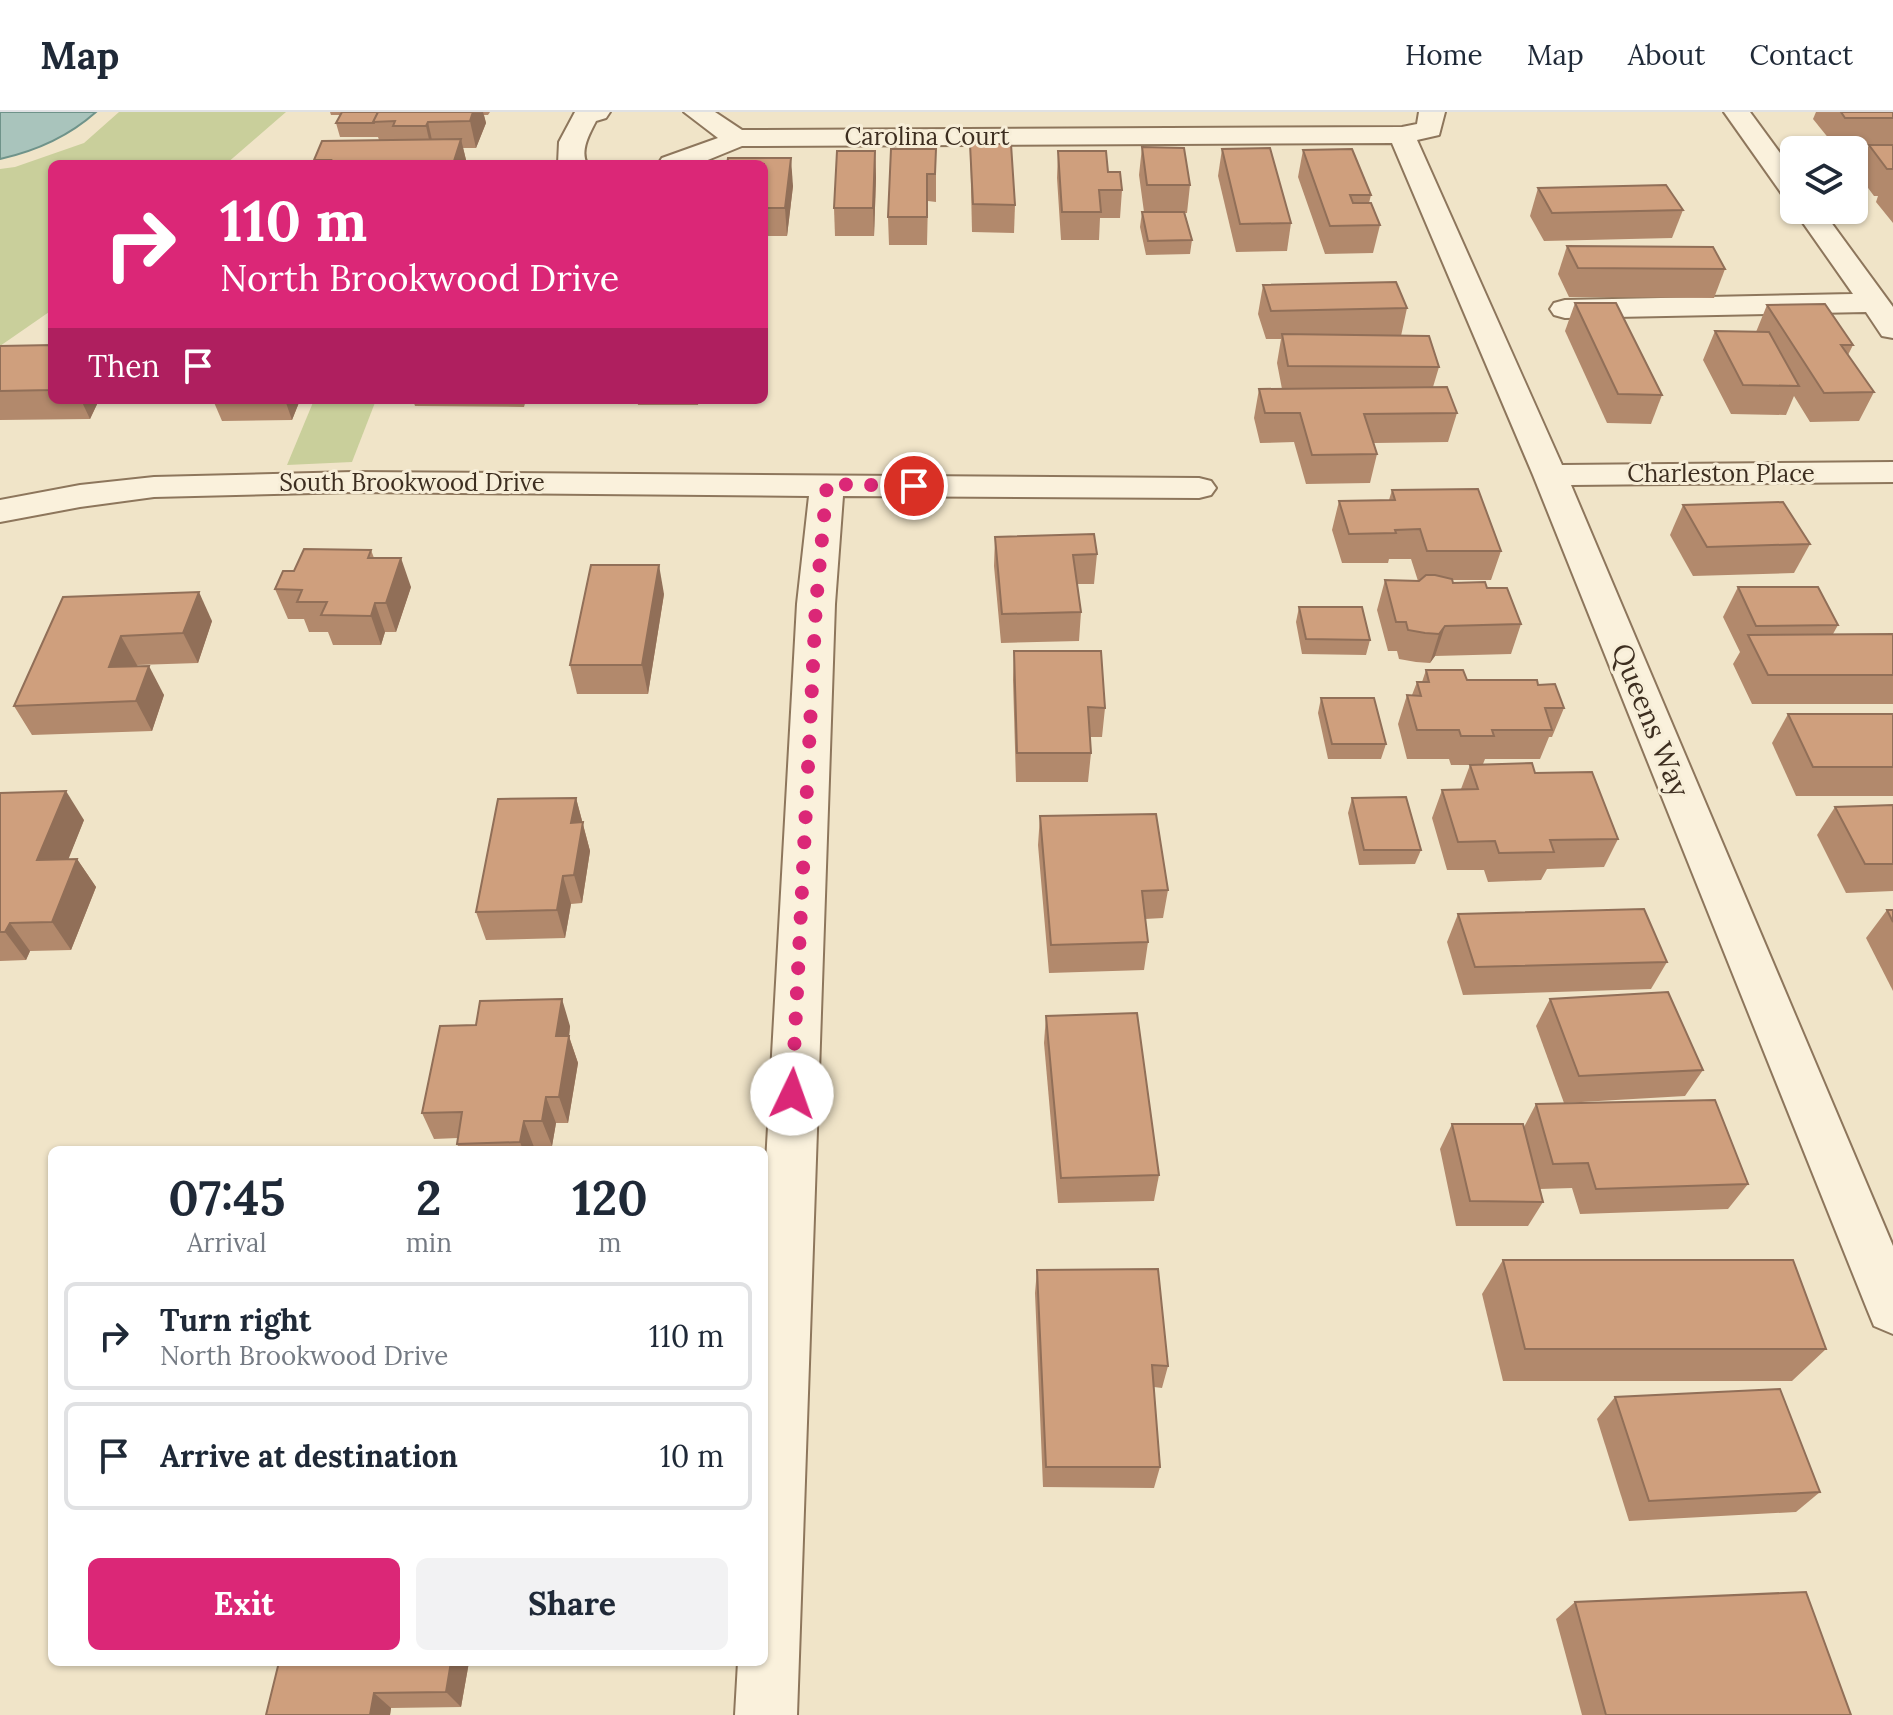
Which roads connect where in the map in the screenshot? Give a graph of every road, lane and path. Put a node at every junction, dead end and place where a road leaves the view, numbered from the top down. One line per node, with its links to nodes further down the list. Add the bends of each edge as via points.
1 (597, 112): 8 (street, via 585,116 572,142)
2 (697, 112): 7 (street)
3 (1432, 112): 6 (street, via 1430,129)
4 (1737, 112): 10 (street)
5 (1116, 124): 6 (street, Carolina Court); 7 (street, Carolina Court)
6 (1402, 135): 16 (street, Queens Way)
7 (736, 138): 9 (street, Carolina Court)
8 (570, 160)
9 (684, 160)
10 (1780, 172)
11 (1818, 224): 12 (street)
12 (1874, 303): 13 (street); 14 (street)
13 (1565, 309)
14 (1893, 329)
15 (1893, 472): 16 (street, Charleston Place)
16 (1550, 475): 20 (street, Queens Way)
17 (827, 484): 18 (street, South Brookwood Drive); 19 (street, South Brookwood Drive, via 353,482 154,487); 21 (street, via 812,683)
18 (1199, 488)
19 (0, 511)
20 (1893, 1309)
21 (766, 1715)

